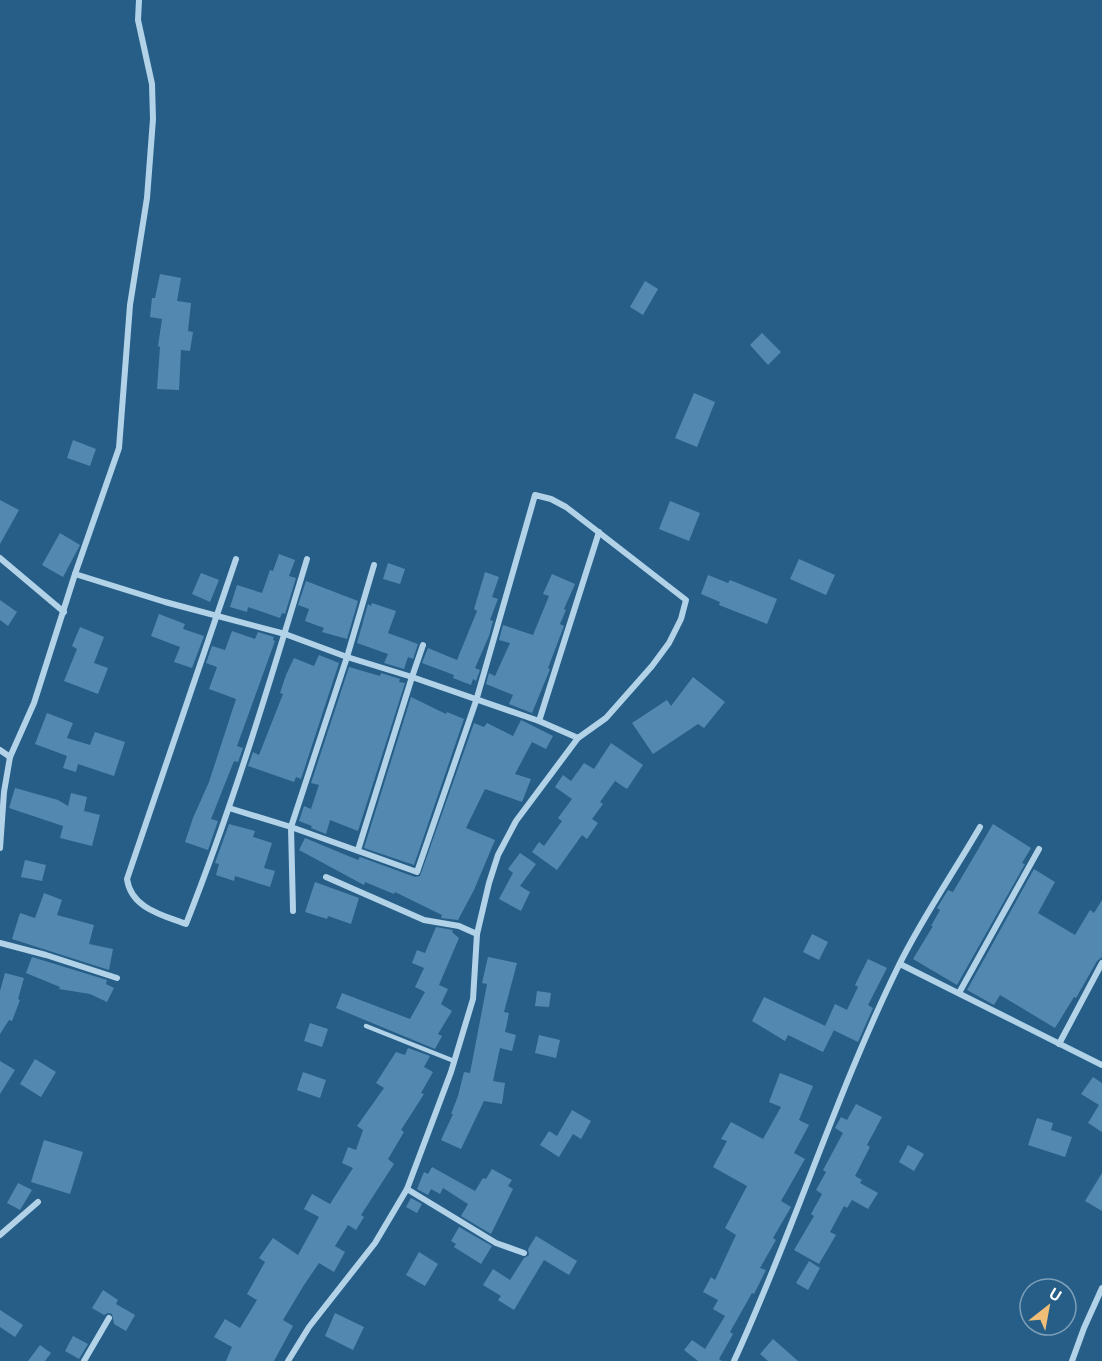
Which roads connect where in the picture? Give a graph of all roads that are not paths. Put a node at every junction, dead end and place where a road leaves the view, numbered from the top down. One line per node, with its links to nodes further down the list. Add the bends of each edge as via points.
1 (139, 0): 7 (street, via 138,20 154,101 147,198 130,305 119,448)
2 (599, 532): 14 (street, via 566,507 535,495); 15 (street); 16 (street, via 686,600 669,643 652,666 606,718)
3 (0, 558): 8 (street)
4 (236, 559): 9 (street)
5 (307, 559): 10 (street)
6 (374, 565): 12 (street)
7 (75, 573): 8 (street); 9 (street)
8 (64, 612): 18 (street, via 34,703)
9 (218, 615): 10 (street); 19 (street, via 129,871 128,887 138,903 186,924)
10 (285, 634): 12 (street); 19 (street)
11 (423, 645): 13 (street)
12 (347, 657): 13 (street); 20 (street)
13 (412, 677): 14 (street); 24 (street)
14 (476, 700): 15 (street); 24 (street, via 417,872)
15 (539, 721): 16 (street)
16 (578, 738): 27 (street, via 516,821 498,855)
17 (0, 750): 18 (street)
18 (10, 757): 22 (street)
19 (229, 808): 20 (street)
20 (291, 827): 24 (street); 26 (street)
21 (980, 827): 30 (street)
22 (0, 848)
23 (1039, 849): 32 (street)
24 (358, 850)
25 (326, 878): 27 (street, via 424,920 459,926)
26 (294, 911)
27 (477, 934): 35 (street, via 473,999)
28 (0, 943): 31 (street)
29 (1102, 963): 34 (street)
30 (900, 964): 32 (street); 45 (street)
31 (117, 978)
32 (959, 993): 34 (street)
33 (366, 1026): 35 (lane)
34 (1059, 1044): 36 (street)
35 (454, 1061): 37 (street)
36 (1102, 1065)
37 (407, 1189): 40 (street, via 496,1243); 44 (street, via 375,1243 309,1327)
38 (38, 1202): 39 (street)
39 (0, 1235)
40 (524, 1252)
41 (1102, 1288): 46 (street)
42 (109, 1318): 43 (street)
43 (84, 1361)
44 (288, 1361)
45 (734, 1361)
46 (1072, 1361)

